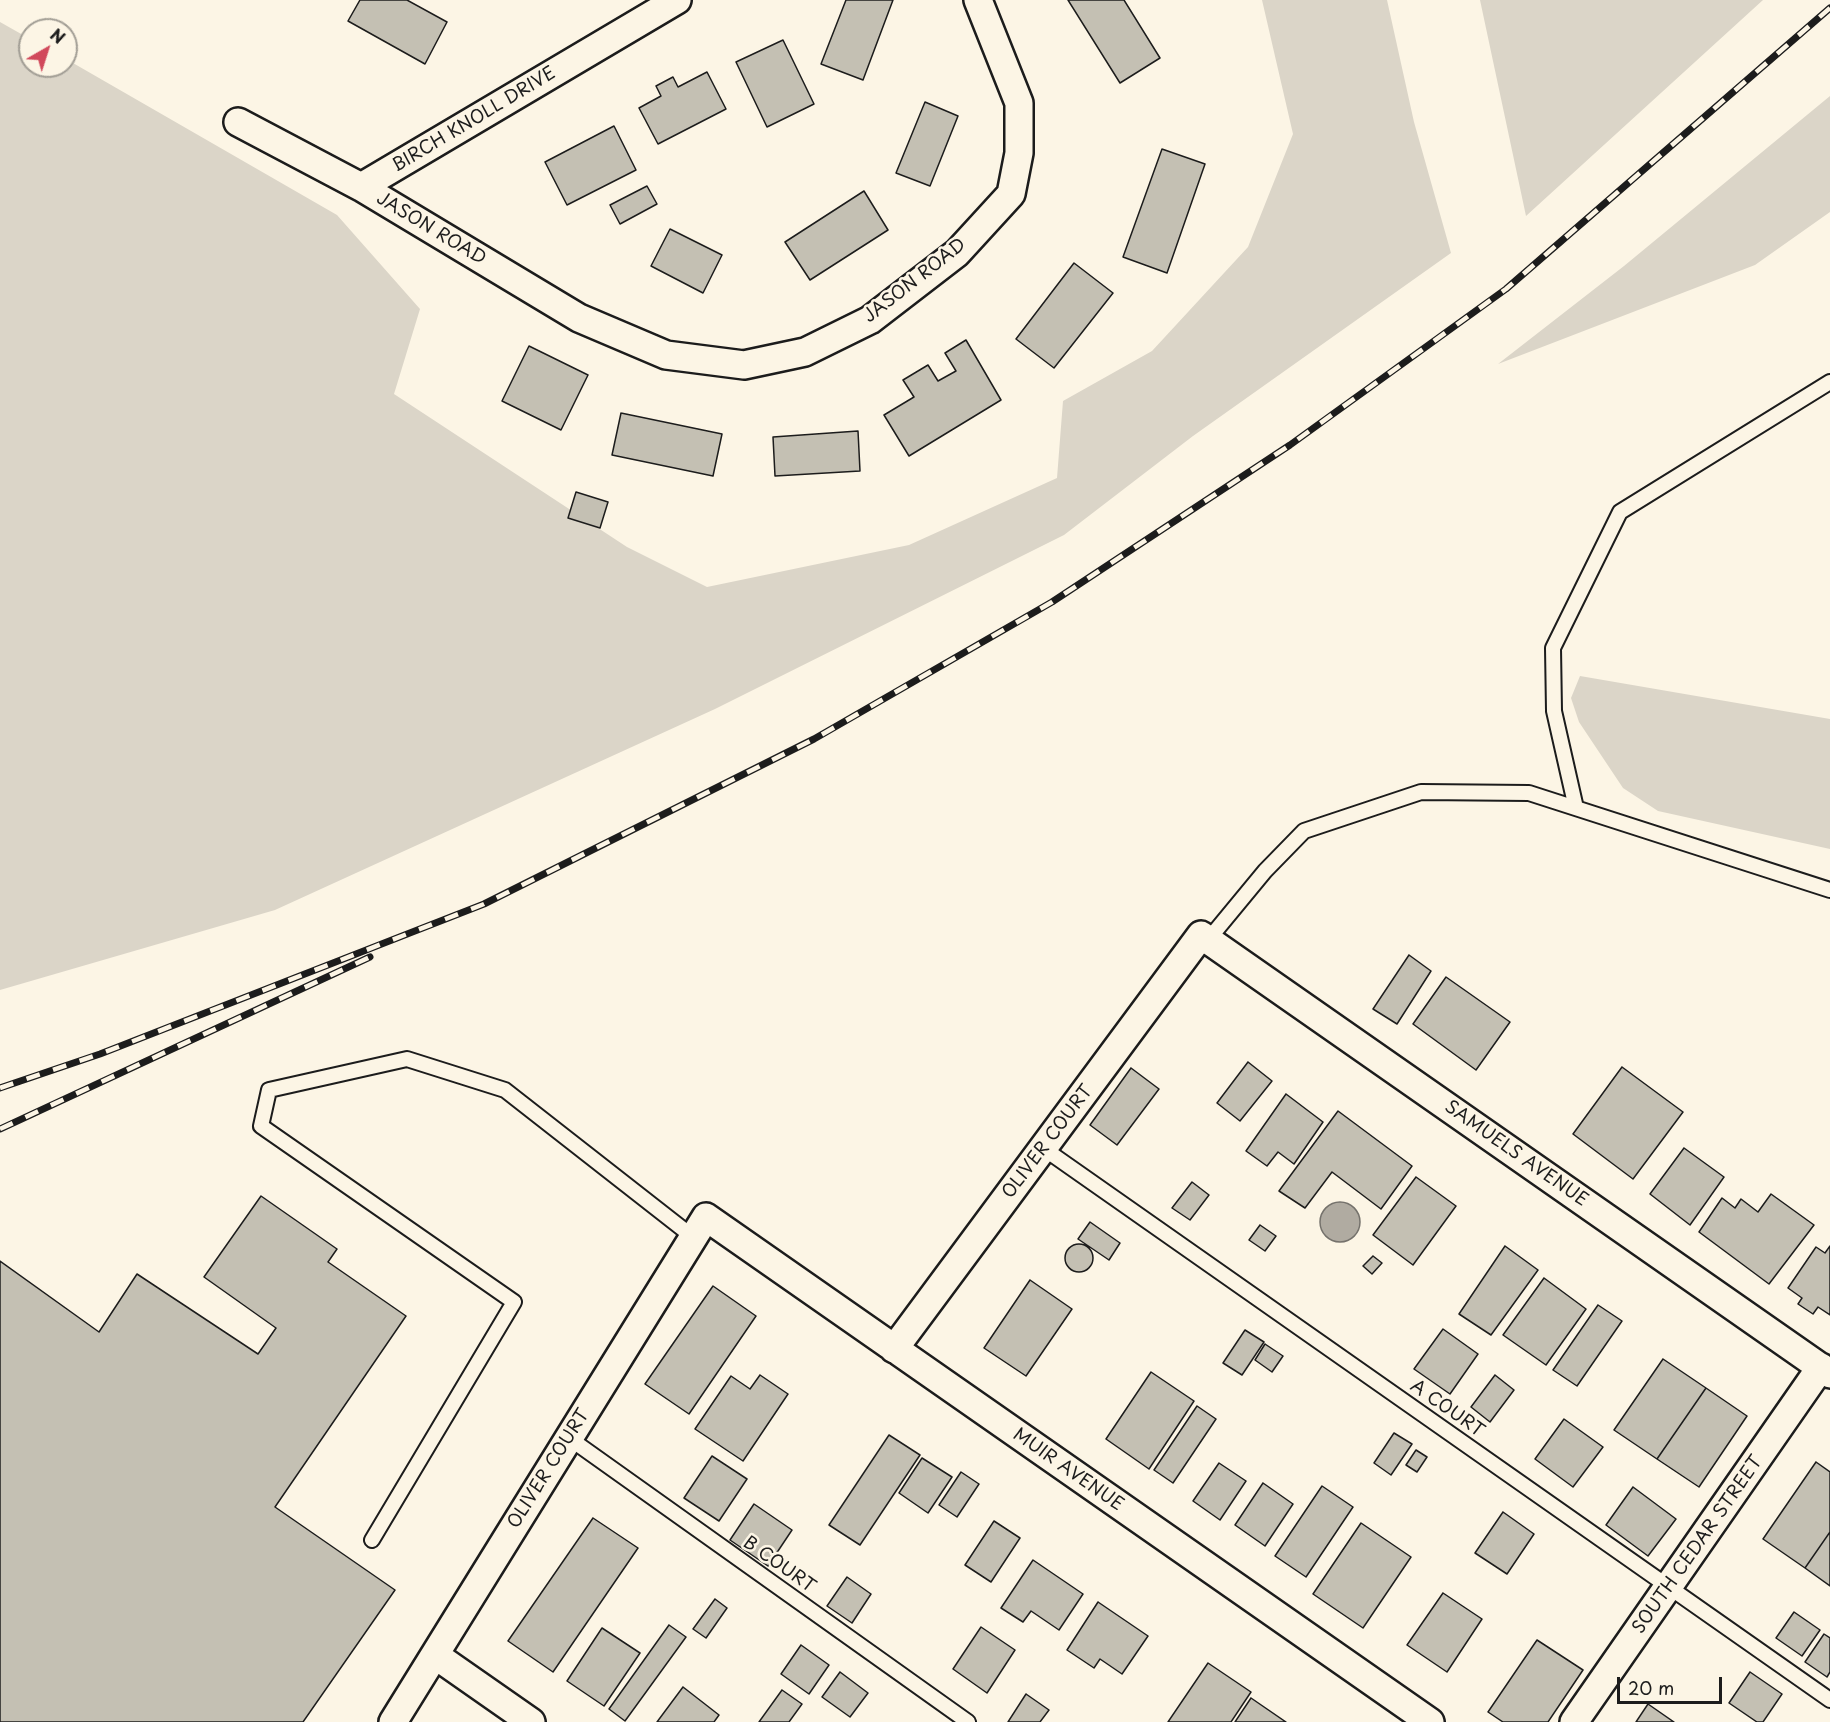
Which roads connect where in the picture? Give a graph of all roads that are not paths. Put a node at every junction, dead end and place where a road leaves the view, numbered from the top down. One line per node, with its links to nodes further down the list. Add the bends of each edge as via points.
1 (677, 0): 4 (street, BIRCH KNOLL DRIVE)
2 (978, 0): 4 (street, JASON ROAD, via 1019,104 1019,153 1011,194 957,253 870,320 805,352 744,365 666,355 579,318)
3 (238, 122): 4 (street)
4 (361, 188)
5 (1830, 382): 6 (lane, via 1620,512 1553,648 1554,711)
6 (1576, 808): 7 (lane); 8 (lane, via 1529,793 1421,792 1304,831)
7 (1830, 890)
8 (1205, 937): 9 (street, OLIVER COURT); 12 (street, SAMUELS AVENUE)
9 (1043, 1148): 11 (street, OLIVER COURT); 15 (lane, A COURT)
10 (699, 1227): 11 (street, MUIR AVENUE); 13 (street, OLIVER COURT); 14 (lane, via 505,1090 407,1059 269,1090 261,1126 514,1302)
11 (894, 1349): 21 (street, MUIR AVENUE)
12 (1826, 1371): 15 (street, SOUTH CEDAR STREET)
13 (569, 1438): 16 (street, OLIVER COURT); 20 (lane, B COURT)
14 (372, 1540)
15 (1668, 1587): 17 (lane, A COURT); 22 (street, SOUTH CEDAR STREET)
16 (435, 1655): 18 (street, OLIVER COURT); 19 (street)
17 (1830, 1700)
18 (393, 1722)
19 (531, 1722)
20 (968, 1722)
21 (1430, 1722)
22 (1574, 1722)

